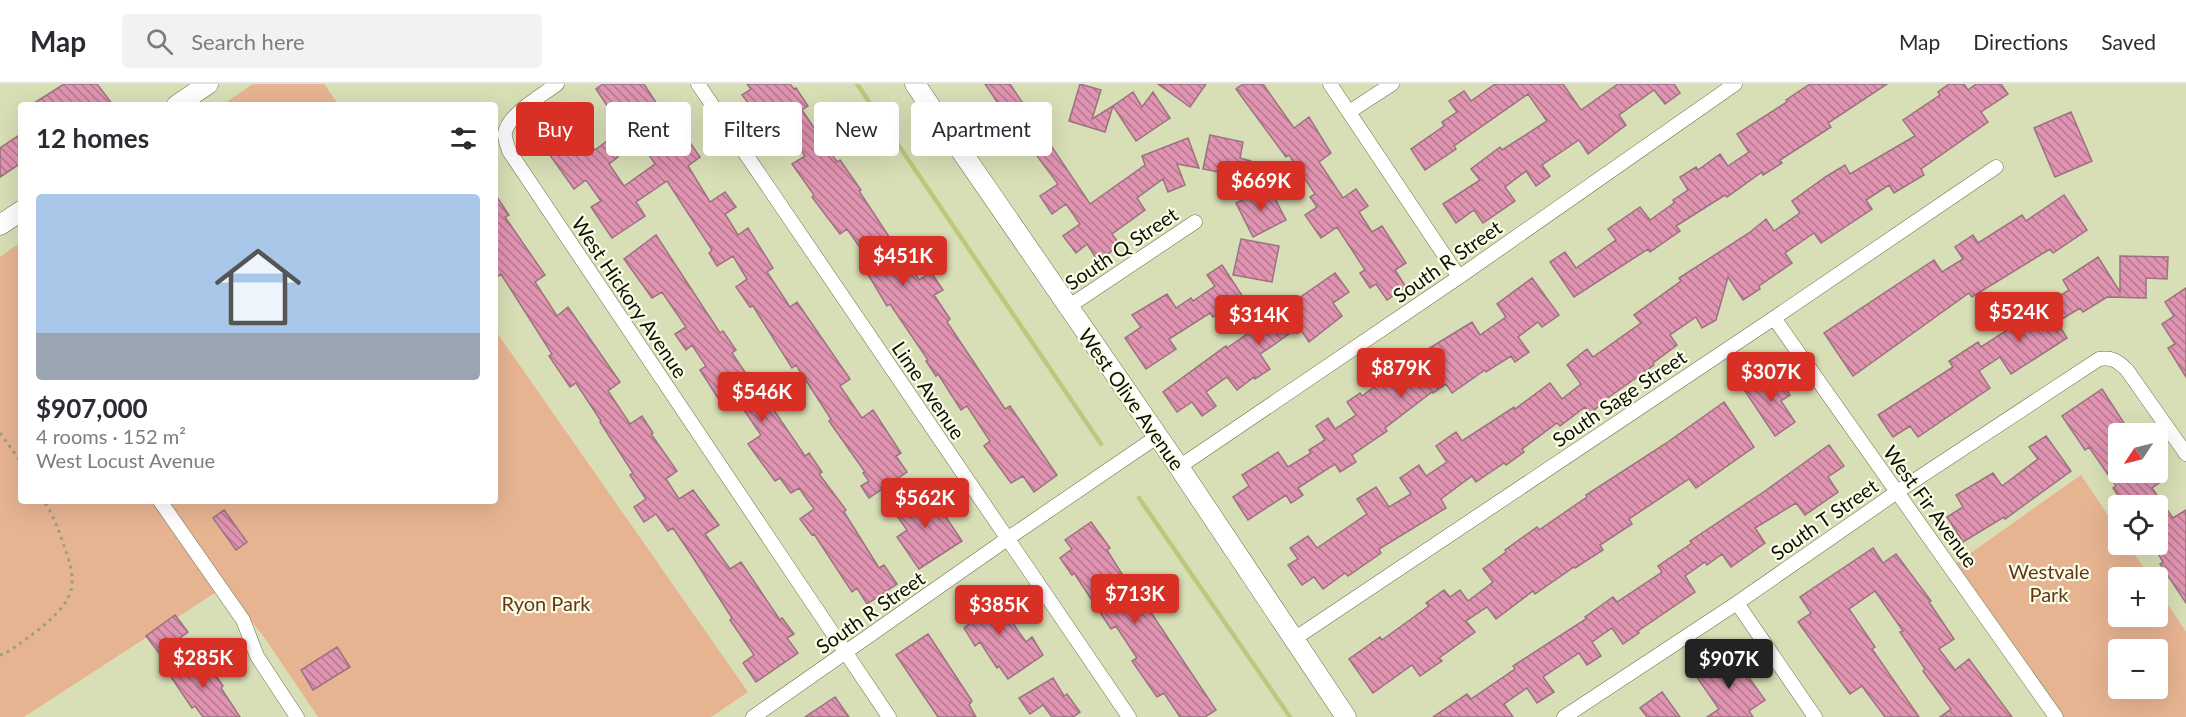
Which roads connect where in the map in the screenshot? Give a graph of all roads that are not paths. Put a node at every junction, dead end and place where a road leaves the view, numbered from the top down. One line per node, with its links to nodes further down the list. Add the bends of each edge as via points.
1 (208, 84): 8 (street)
2 (557, 84): 25 (street, West Hickory Avenue, via 508,123 504,135 509,151)
3 (698, 84): 22 (street, Lime Avenue)
4 (915, 84): 15 (street, West Olive Avenue)
5 (1330, 84): 9 (street)
6 (1392, 84): 9 (street)
7 (1735, 84): 14 (street, South R Street)
8 (181, 102)
9 (1349, 112): 14 (street)
10 (1996, 167): 16 (street, South Sage Street)
11 (18, 213): 13 (street)
12 (1195, 222): 15 (street, South Q Street)
13 (0, 225)
14 (1459, 277): 19 (street, South R Street)
15 (1068, 307): 17 (street, West Olive Avenue)
16 (1774, 318): 20 (street, West Fir Avenue); 24 (street, South Sage Street)
17 (1158, 436): 19 (street, West Olive Avenue); 22 (street, South R Street)
18 (2186, 454): 20 (street, South T Street, via 2127,370 2108,357 2099,359)
19 (1179, 467): 24 (street, West Olive Avenue)
20 (1897, 492): 23 (street, South T Street); 34 (street, West Fir Avenue)
21 (162, 504): 27 (street, via 243,620 257,656)
22 (1007, 539): 25 (street, South R Street); 30 (street, Lime Avenue)
23 (1737, 603): 26 (street, South T Street); 33 (street)
24 (1294, 639): 31 (street, West Olive Avenue)
25 (845, 654): 28 (street, South R Street); 29 (street, West Hickory Avenue)
26 (1582, 712): 32 (street, South T Street)
27 (297, 717)
28 (753, 717)
29 (889, 717)
30 (1129, 717)
31 (1346, 717)
32 (1564, 717)
33 (1815, 717)
34 (2056, 717)

